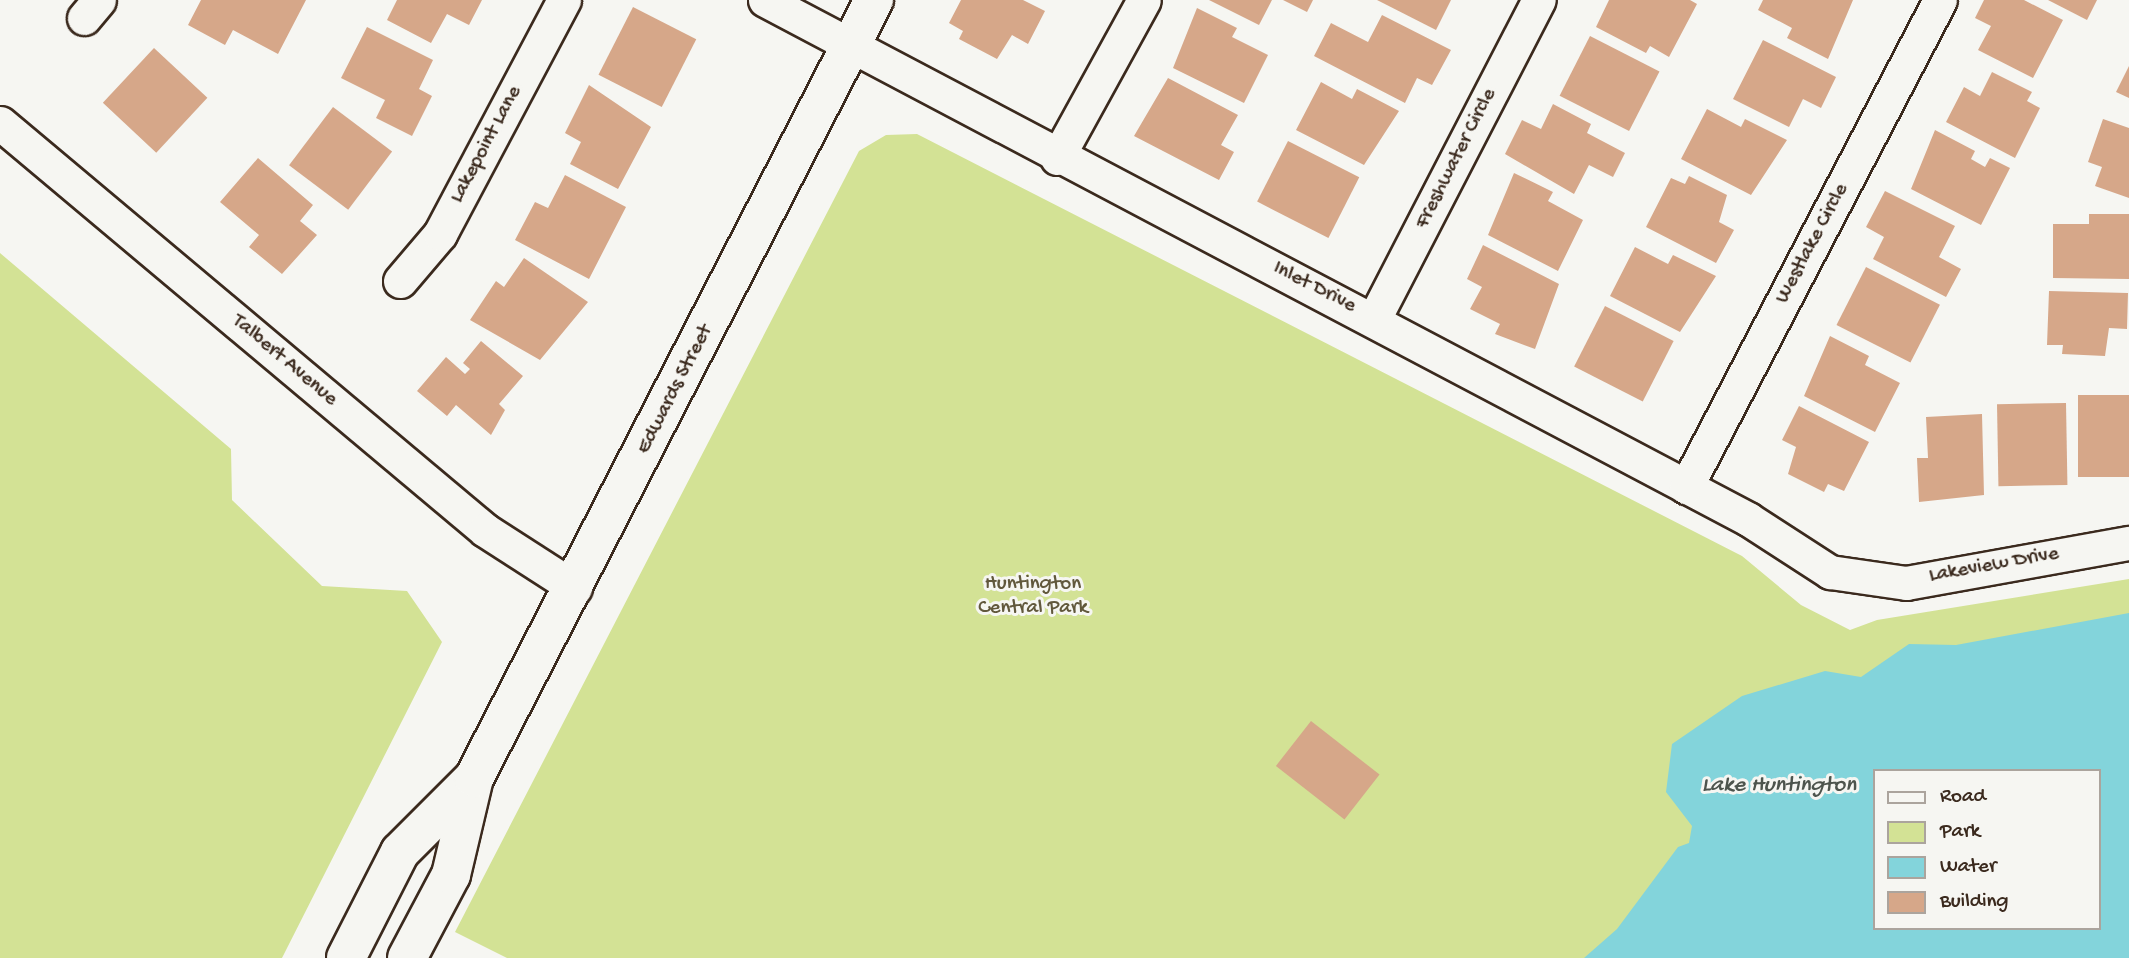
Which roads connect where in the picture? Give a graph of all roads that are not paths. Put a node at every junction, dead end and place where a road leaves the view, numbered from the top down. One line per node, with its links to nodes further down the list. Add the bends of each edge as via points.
1 (564, 0): 10 (street, Lakepoint Lane, via 440,234)
2 (765, 0): 7 (street, Inlet Drive)
3 (874, 0): 7 (main road, Edwards Street)
4 (1144, 0): 9 (street)
5 (1539, 0): 11 (street, Freshwater Circle)
6 (1940, 0): 12 (street, Westlake Circle)
7 (850, 47): 9 (street, Inlet Drive); 15 (main road, Edwards Street)
8 (0, 123): 15 (street, Talbert Avenue, via 485,530)
9 (1057, 158): 11 (street, Inlet Drive)
10 (400, 282)
11 (1374, 319): 12 (street, Inlet Drive)
12 (1685, 487): 14 (street, Inlet Drive, via 1830,572)
13 (2129, 543): 14 (street, Lakeview Drive, via 1906,583)
14 (1859, 580)
15 (575, 588): 16 (main road, Edwards Street)
16 (474, 778): 17 (main road, Edwards Street, via 400,852); 18 (main road, Edwards Street, via 451,874)
17 (346, 958)
18 (407, 958)

